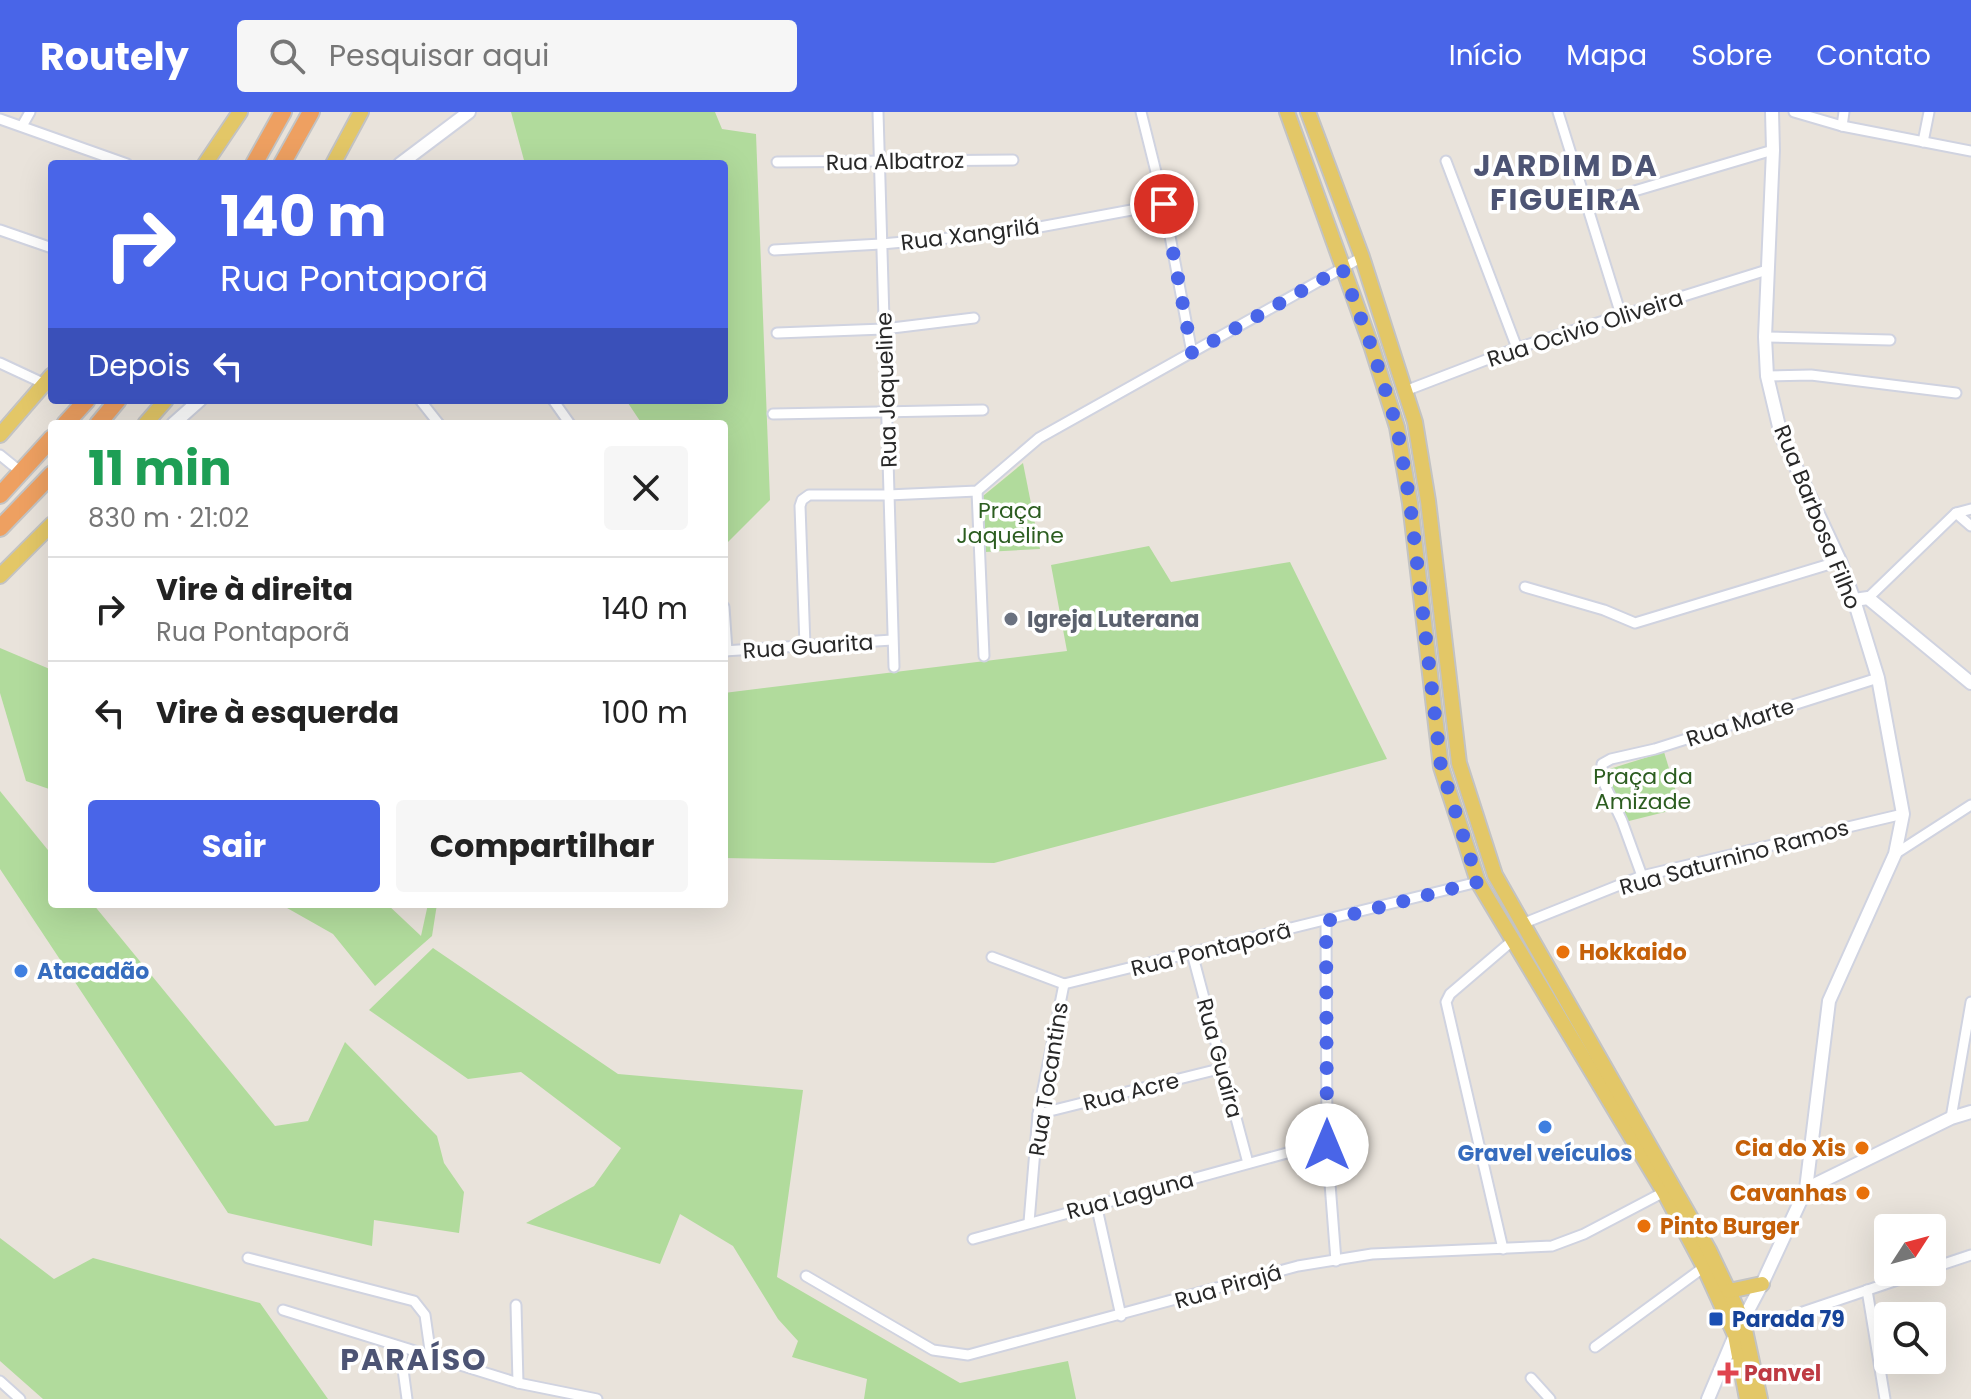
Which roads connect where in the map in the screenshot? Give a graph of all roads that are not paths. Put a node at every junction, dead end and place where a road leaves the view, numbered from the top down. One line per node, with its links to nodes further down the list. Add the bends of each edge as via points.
1 (30, 112): 17 (street)
2 (240, 112): 23 (main road)
3 (283, 112): 24 (highway)
4 (311, 112): 25 (highway)
5 (361, 112): 26 (main road)
6 (469, 112): 27 (main road)
7 (878, 112): 29 (street, Rua Jaqueline)
8 (1141, 112): 32 (street)
9 (1287, 112): 39 (main road)
10 (1308, 112): 38 (main road)
11 (1558, 112): 33 (street)
12 (1772, 112): 20 (main road, Rua Barbosa Filho)
13 (1794, 112): 18 (street)
14 (1844, 112): 18 (street)
15 (1929, 112): 19 (street)
16 (0, 119): 17 (street)
17 (22, 126): 22 (street)
18 (1842, 126): 19 (street)
19 (1923, 142): 21 (street)
20 (1773, 150): 33 (street); 40 (main road, Rua Barbosa Filho)
21 (1971, 151)
22 (116, 160)
23 (208, 160)
24 (256, 160)
25 (284, 160)
26 (335, 160)
27 (405, 160)
28 (1013, 160): 29 (street, Rua Albatroz)
29 (879, 161): 31 (street, Rua Albatroz); 35 (street, Rua Jaqueline)
30 (1446, 161): 47 (street)
31 (777, 162)
32 (1164, 204): 35 (street, Rua Xangrilá, via 1007,233); 48 (street)
33 (1587, 205): 41 (street)
34 (0, 230): 36 (street)
35 (881, 244): 37 (street, Rua Xangrilá); 43 (street, Rua Jaqueline)
36 (48, 247)
37 (774, 250)
38 (1362, 257): 39 (street); 52 (main road)
39 (1342, 268): 48 (street); 95 (main road, via 1397,427 1441,767)
40 (1767, 270): 41 (street, Rua Ocivio Oliveira); 45 (main road, Rua Barbosa Filho)
41 (1621, 315): 47 (street, Rua Ocivio Oliveira)
42 (974, 318): 43 (street)
43 (884, 329): 44 (street); 60 (street, Rua Jaqueline)
44 (777, 333)
45 (1765, 337): 46 (street); 50 (main road, Rua Barbosa Filho)
46 (1890, 340)
47 (1517, 348): 52 (street, Rua Ocivio Oliveira)
48 (1192, 353): 72 (street, via 1039,438)
49 (0, 363): 51 (street)
50 (1767, 376): 53 (street, via 1811,375); 80 (main road, Rua Barbosa Filho, via 1781,435)
51 (48, 379): 67 (main road)
52 (1405, 391): 97 (main road, via 1428,501 1459,763 1495,875)
53 (1956, 393)
54 (83, 404): 62 (highway)
55 (115, 404): 63 (highway)
56 (162, 404): 64 (main road)
57 (196, 404): 65 (main road)
58 (423, 404): 66 (street)
59 (983, 410): 60 (street)
60 (886, 412): 61 (street); 74 (street, Rua Jaqueline)
61 (773, 414)
62 (69, 420)
63 (101, 420)
64 (148, 420)
65 (178, 420)
66 (436, 420)
67 (1, 432)
68 (48, 442): 70 (highway)
69 (0, 455): 70 (street)
70 (21, 472): 73 (highway)
71 (48, 478): 78 (highway)
72 (977, 491): 74 (street); 87 (street)
73 (0, 495)
74 (888, 495): 84 (street, Rua Jaqueline); 85 (street, via 809,495 802,500)
75 (1971, 509): 76 (street)
76 (1956, 513): 77 (street); 83 (street)
77 (1971, 526)
78 (0, 528)
79 (48, 528): 81 (main road)
80 (1840, 561): 82 (street, via 1635,623); 83 (main road, Rua Barbosa Filho)
81 (0, 576)
82 (1525, 587)
83 (1861, 599): 89 (main road, Rua Barbosa Filho); 90 (main road)
84 (892, 640): 85 (street, Rua Guarita); 88 (street, Rua Jaqueline)
85 (805, 646): 86 (street, Rua Guarita)
86 (728, 651)
87 (984, 656)
88 (894, 667)
89 (1878, 678): 92 (main road, Rua Barbosa Filho); 94 (street, Rua Marte, via 1602,764 1602,779)
90 (1971, 683)
91 (1971, 805): 93 (street)
92 (1903, 814): 93 (main road, Rua Barbosa Filho); 94 (street, Rua Saturnino Ramos)
93 (1895, 854): 109 (main road, Rua Barbosa Filho, via 1829,1001)
94 (1642, 876): 97 (street, Rua Saturnino Ramos)
95 (1478, 882): 96 (street, Rua Pontaporã); 98 (main road)
96 (1326, 921): 99 (street, Rua Pontaporã); 117 (street, via 1327,1145)
97 (1522, 924): 124 (main road)
98 (1512, 941): 110 (main road); 114 (street, via 1446,1002)
99 (1192, 953): 101 (street, Rua Pontaporã); 103 (street, Rua Guaíra)
100 (992, 957): 101 (street)
101 (1064, 984): 105 (street, Rua Tocantins)
102 (1971, 1002): 106 (street)
103 (1223, 1068): 105 (street, Rua Acre); 108 (street, Rua Guaíra)
104 (1971, 1112): 106 (main road)
105 (1038, 1114): 112 (street, Rua Tocantins)
106 (1951, 1118): 109 (main road)
107 (1287, 1153): 108 (street, Rua Laguna)
108 (1248, 1163): 111 (street, Rua Laguna)
109 (1806, 1189): 121 (main road, Rua Barbosa Filho)
110 (1664, 1192): 114 (street, Rua Pirajá, via 1552,1246); 119 (main road)
111 (1096, 1204): 112 (street, Rua Laguna); 127 (street)
112 (1029, 1222): 113 (street, Rua Laguna)
113 (973, 1239)
114 (1503, 1249): 117 (street, Rua Pirajá, via 1372,1254)
115 (1971, 1255): 118 (street)
116 (248, 1258): 132 (street, via 414,1301 425,1315)
117 (1336, 1261): 127 (street, Rua Pirajá, via 1298,1266)
118 (1946, 1263)
119 (1704, 1267): 129 (main road); 131 (street)
120 (806, 1276): 127 (street, Rua Pirajá, via 933,1350 968,1355)
121 (1762, 1284): 124 (main road); 128 (main road, Rua Barbosa Filho)
122 (1879, 1286): 123 (street)
123 (1867, 1290): 128 (street, via 1771,1321); 143 (street)
124 (1729, 1291): 128 (main road)
125 (516, 1305): 135 (street)
126 (283, 1310): 130 (street)
127 (1121, 1316)
128 (1743, 1321): 129 (main road, Rua Barbosa Filho); 142 (main road)
129 (1735, 1335): 140 (main road, Rua Barbosa Filho); 141 (main road)
130 (400, 1347): 132 (street); 137 (street)
131 (1595, 1347)
132 (431, 1357): 135 (street)
133 (1531, 1378): 139 (street)
134 (0, 1381): 136 (street)
135 (518, 1383): 138 (street)
136 (20, 1399)
137 (407, 1399)
138 (597, 1399)
139 (1550, 1399)
140 (1708, 1399)
141 (1747, 1399)
142 (1760, 1399)
143 (1885, 1399)

